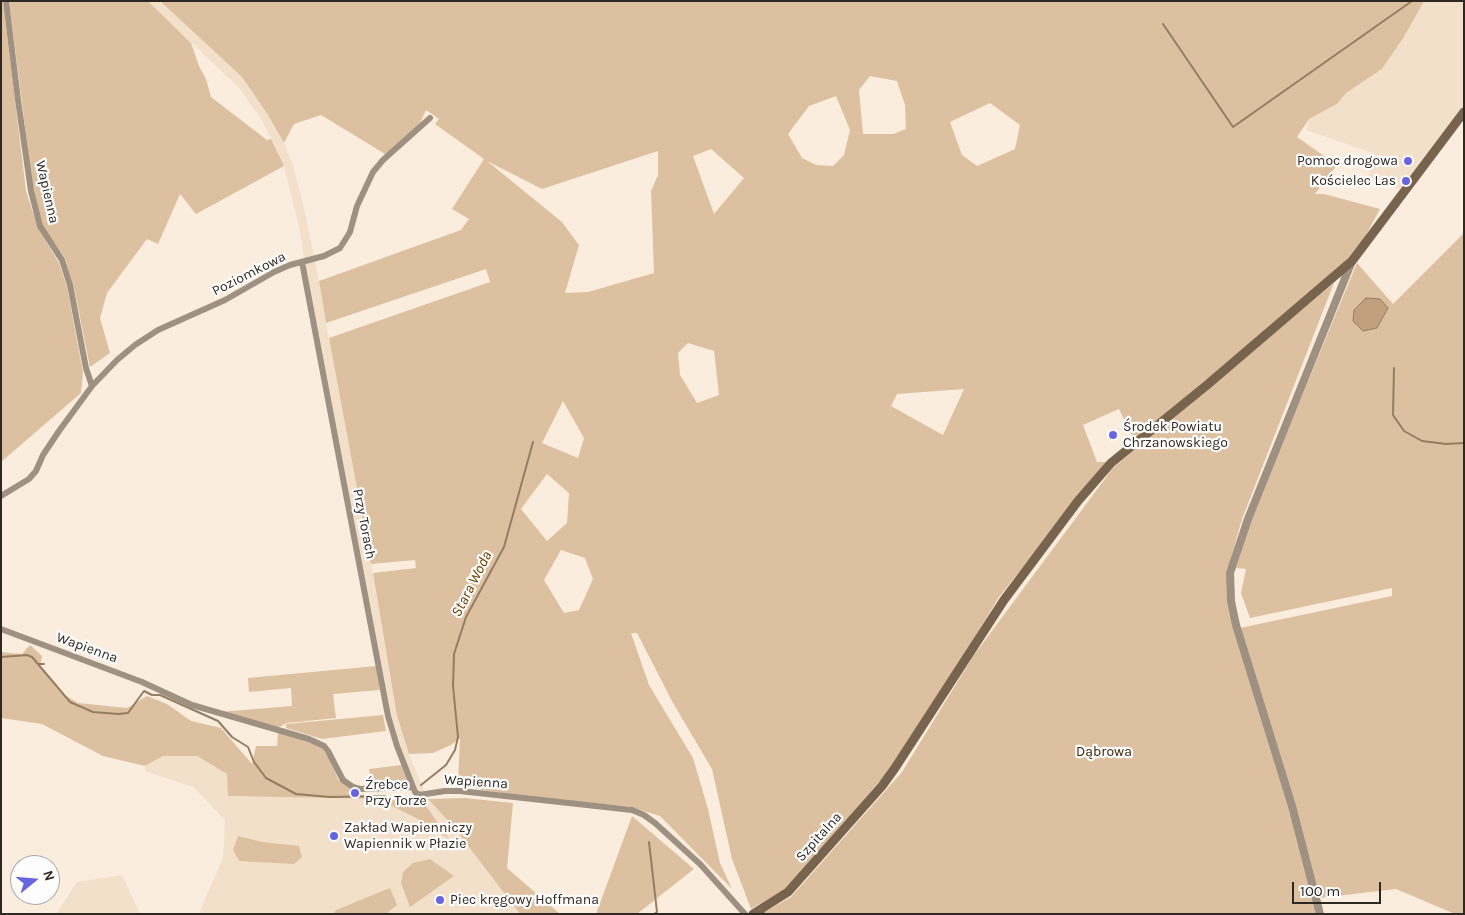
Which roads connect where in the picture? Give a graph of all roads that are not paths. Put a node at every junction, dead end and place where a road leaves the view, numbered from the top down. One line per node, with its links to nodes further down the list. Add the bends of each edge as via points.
1 (6, 1): 6 (street, Wapienna, via 31,191 40,226 62,260 70,285)
2 (1464, 112): 4 (main road)
3 (430, 118): 5 (street, Poziomkowa, via 373,172 356,206 346,241 333,253)
4 (1352, 261): 11 (main road, Szpitalna, via 1111,463 1078,501 1004,600 895,768 870,800 788,892); 12 (street, via 1248,519 1230,573 1236,625 1292,806)
5 (302, 262): 6 (street, Poziomkowa, via 274,272 225,300 158,330 123,355); 9 (street, Przy Torach, via 388,716)
6 (92, 386): 7 (street, via 46,450 29,480)
7 (1, 496)
8 (1, 629): 9 (street, Wapienna, via 142,682 192,705 309,739 324,746 344,780 353,787)
9 (413, 787): 10 (street, Wapienna, via 419,795 460,791 632,810 655,823 700,864)
10 (745, 914)
11 (753, 914)
12 (1320, 914)

